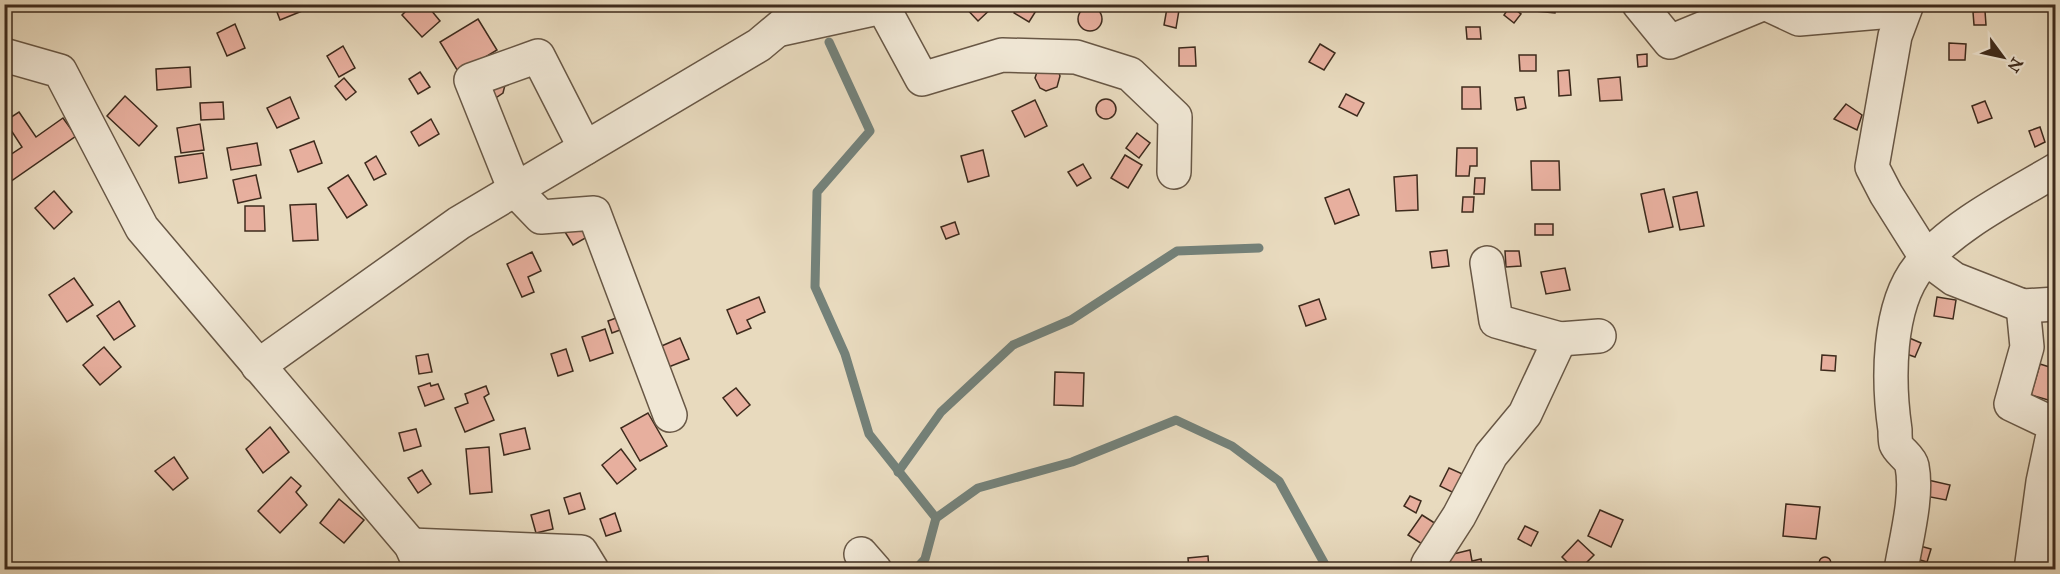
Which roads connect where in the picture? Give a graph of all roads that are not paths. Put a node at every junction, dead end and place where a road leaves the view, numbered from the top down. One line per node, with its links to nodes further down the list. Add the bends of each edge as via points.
1 (808, 4): 6 (street)
2 (1639, 4): 3 (street, via 1670,42)
3 (1762, 4)
4 (1767, 4): 5 (street, via 1799,19)
5 (1905, 7): 12 (street, via 1895,36 1872,167)
6 (777, 30): 8 (street, via 759,45); 10 (street, via 883,7 922,79 1002,55 1076,57 1130,74 1175,117)
7 (4, 56): 18 (street, via 60,71 142,228)
8 (585, 148): 11 (street); 11 (street, via 538,56 471,80)
9 (2055, 170): 12 (street, via 1941,243)
10 (1174, 172)
11 (515, 190): 18 (street, via 459,223); 19 (street, via 541,217 594,213)
12 (1927, 259): 15 (street, via 1954,279); 23 (street, via 1917,268 1899,306 1890,359 1896,445 1911,463 1912,493)
13 (1487, 263): 17 (street, via 1496,321)
14 (2055, 304): 15 (street)
15 (2022, 306): 24 (street, via 2027,347 2011,404 2055,425)
16 (1599, 336): 17 (street)
17 (1560, 339): 22 (street, via 1525,414 1491,455 1428,564)
18 (258, 366): 20 (street)
19 (670, 415)
20 (416, 557): 21 (street, via 581,552)
21 (592, 570)
22 (1429, 570)
23 (1901, 570)
24 (2031, 570)

